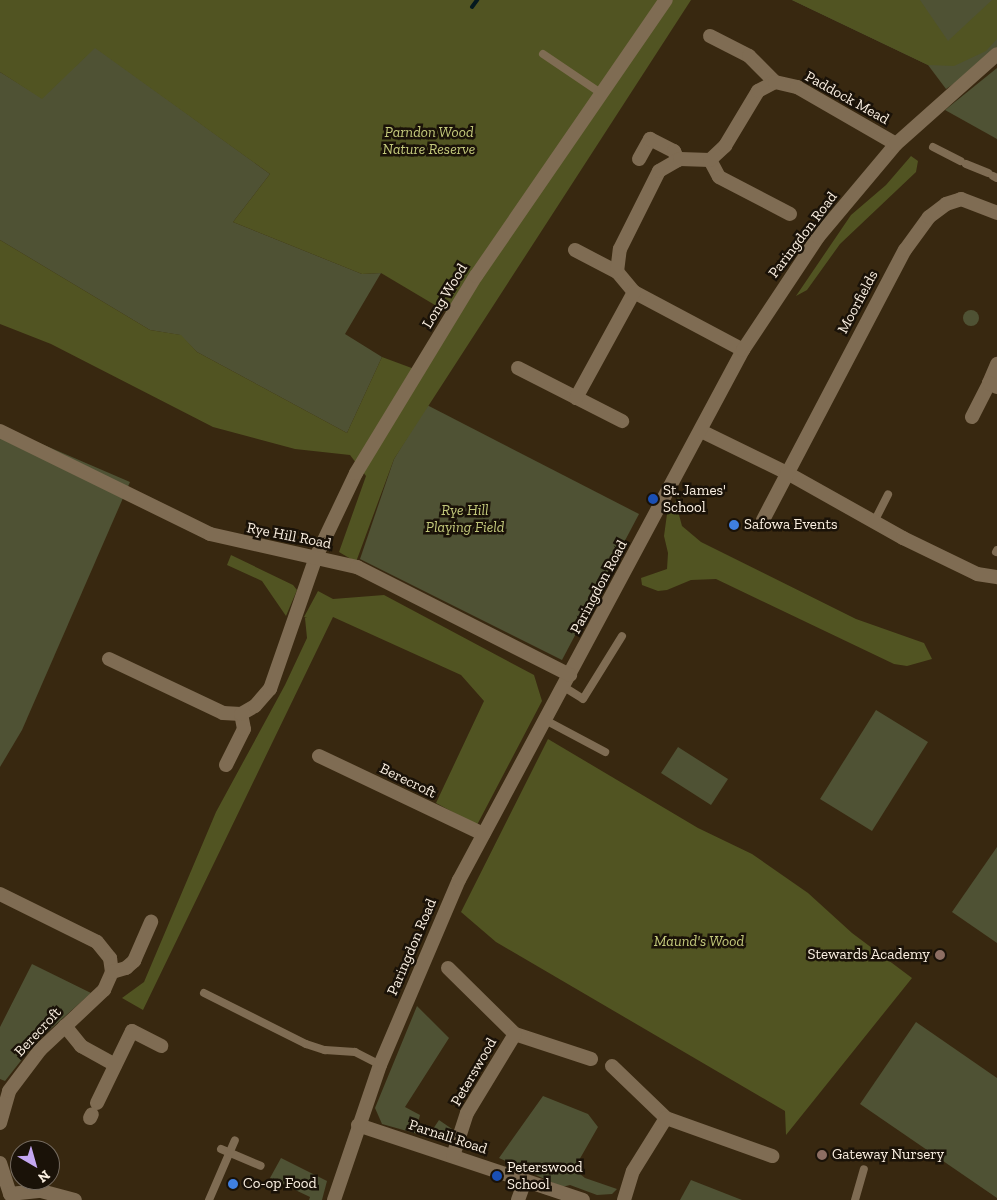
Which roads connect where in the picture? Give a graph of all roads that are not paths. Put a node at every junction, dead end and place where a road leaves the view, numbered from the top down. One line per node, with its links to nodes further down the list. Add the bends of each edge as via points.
1 (666, 0): 6 (street, Long Wood)
2 (710, 36): 5 (street, via 749,56)
3 (543, 54): 6 (lane)
4 (997, 54): 7 (street, Paringdon Road)
5 (775, 82): 7 (street, Paddock Mead, via 798,86); 11 (street, via 758,91 725,146)
6 (602, 94): 31 (street, Long Wood, via 476,276 356,473)
7 (896, 144): 18 (street, Paringdon Road, via 818,237)
8 (934, 147): 12 (lane)
9 (638, 159): 10 (street, via 650,139 674,151)
10 (678, 160): 11 (street); 16 (street, via 659,171 620,249)
11 (710, 160): 14 (street, via 719,177)
12 (993, 176)
13 (997, 213): 27 (street, Moorfields, via 961,199 946,204 929,217 898,262)
14 (790, 214)
15 (576, 250): 16 (street)
16 (617, 272): 17 (street)
17 (634, 292): 18 (street); 22 (street)
18 (744, 350): 26 (street, Paringdon Road)
19 (997, 364): 21 (street)
20 (518, 368): 22 (street)
21 (993, 385): 23 (street)
22 (576, 398): 24 (street)
23 (972, 418)
24 (622, 421)
25 (0, 431): 31 (street, Rye Hill Road, via 210,534)
26 (701, 431): 27 (street); 35 (street, Paringdon Road)
27 (788, 474): 29 (street, Moorfields); 30 (street)
28 (888, 494): 30 (lane)
29 (764, 520)
30 (874, 522): 32 (street, via 977,574)
31 (316, 557): 35 (street, Rye Hill Road, via 357,566); 36 (street, via 270,689 255,706)
32 (997, 577)
33 (622, 636): 35 (lane, via 583,698)
34 (109, 659): 36 (street, via 223,713)
35 (567, 681): 37 (street, Paringdon Road)
36 (241, 714): 40 (street, via 242,734)
37 (547, 721): 38 (lane); 41 (street, Paringdon Road)
38 (605, 752)
39 (319, 756): 41 (street, Berecroft)
40 (226, 765)
41 (483, 834): 52 (street, Paringdon Road, via 455,889)
42 (0, 894): 45 (street, via 97,942 107,952)
43 (151, 922): 45 (street, via 134,962)
44 (448, 968): 48 (street, Peterswood)
45 (112, 972): 47 (street, Berecroft, via 104,990)
46 (204, 993): 52 (lane, via 306,1044 325,1050 355,1052)
47 (65, 1026): 51 (street, via 81,1046); 54 (street, Berecroft)
48 (515, 1034): 50 (street, Peterswood); 62 (street, Peterswood, via 467,1113)
49 (162, 1046): 51 (street, via 132,1031)
50 (590, 1059)
51 (115, 1065): 55 (street)
52 (380, 1065): 58 (street, Paringdon Road)
53 (612, 1066): 56 (street)
54 (4, 1089): 57 (street, Berecroft)
55 (93, 1111)
56 (666, 1118): 63 (street); 74 (street, via 633,1171)
57 (0, 1123)
58 (358, 1125): 62 (street, Parnall Road); 71 (street, Paringdon Road)
59 (235, 1140): 61 (lane)
60 (221, 1149): 61 (lane)
61 (230, 1152): 65 (lane); 69 (lane)
62 (453, 1156): 67 (street, Parnall Road)
63 (772, 1156)
64 (0, 1164): 68 (street)
65 (261, 1166)
66 (864, 1169): 75 (lane)
67 (525, 1181): 72 (street); 73 (street, Parnall Road)
68 (7, 1197): 70 (street, via 41,1191)
69 (213, 1199)
70 (75, 1200)
71 (334, 1200)
72 (518, 1200)
73 (583, 1200)
74 (624, 1200)
75 (855, 1200)

